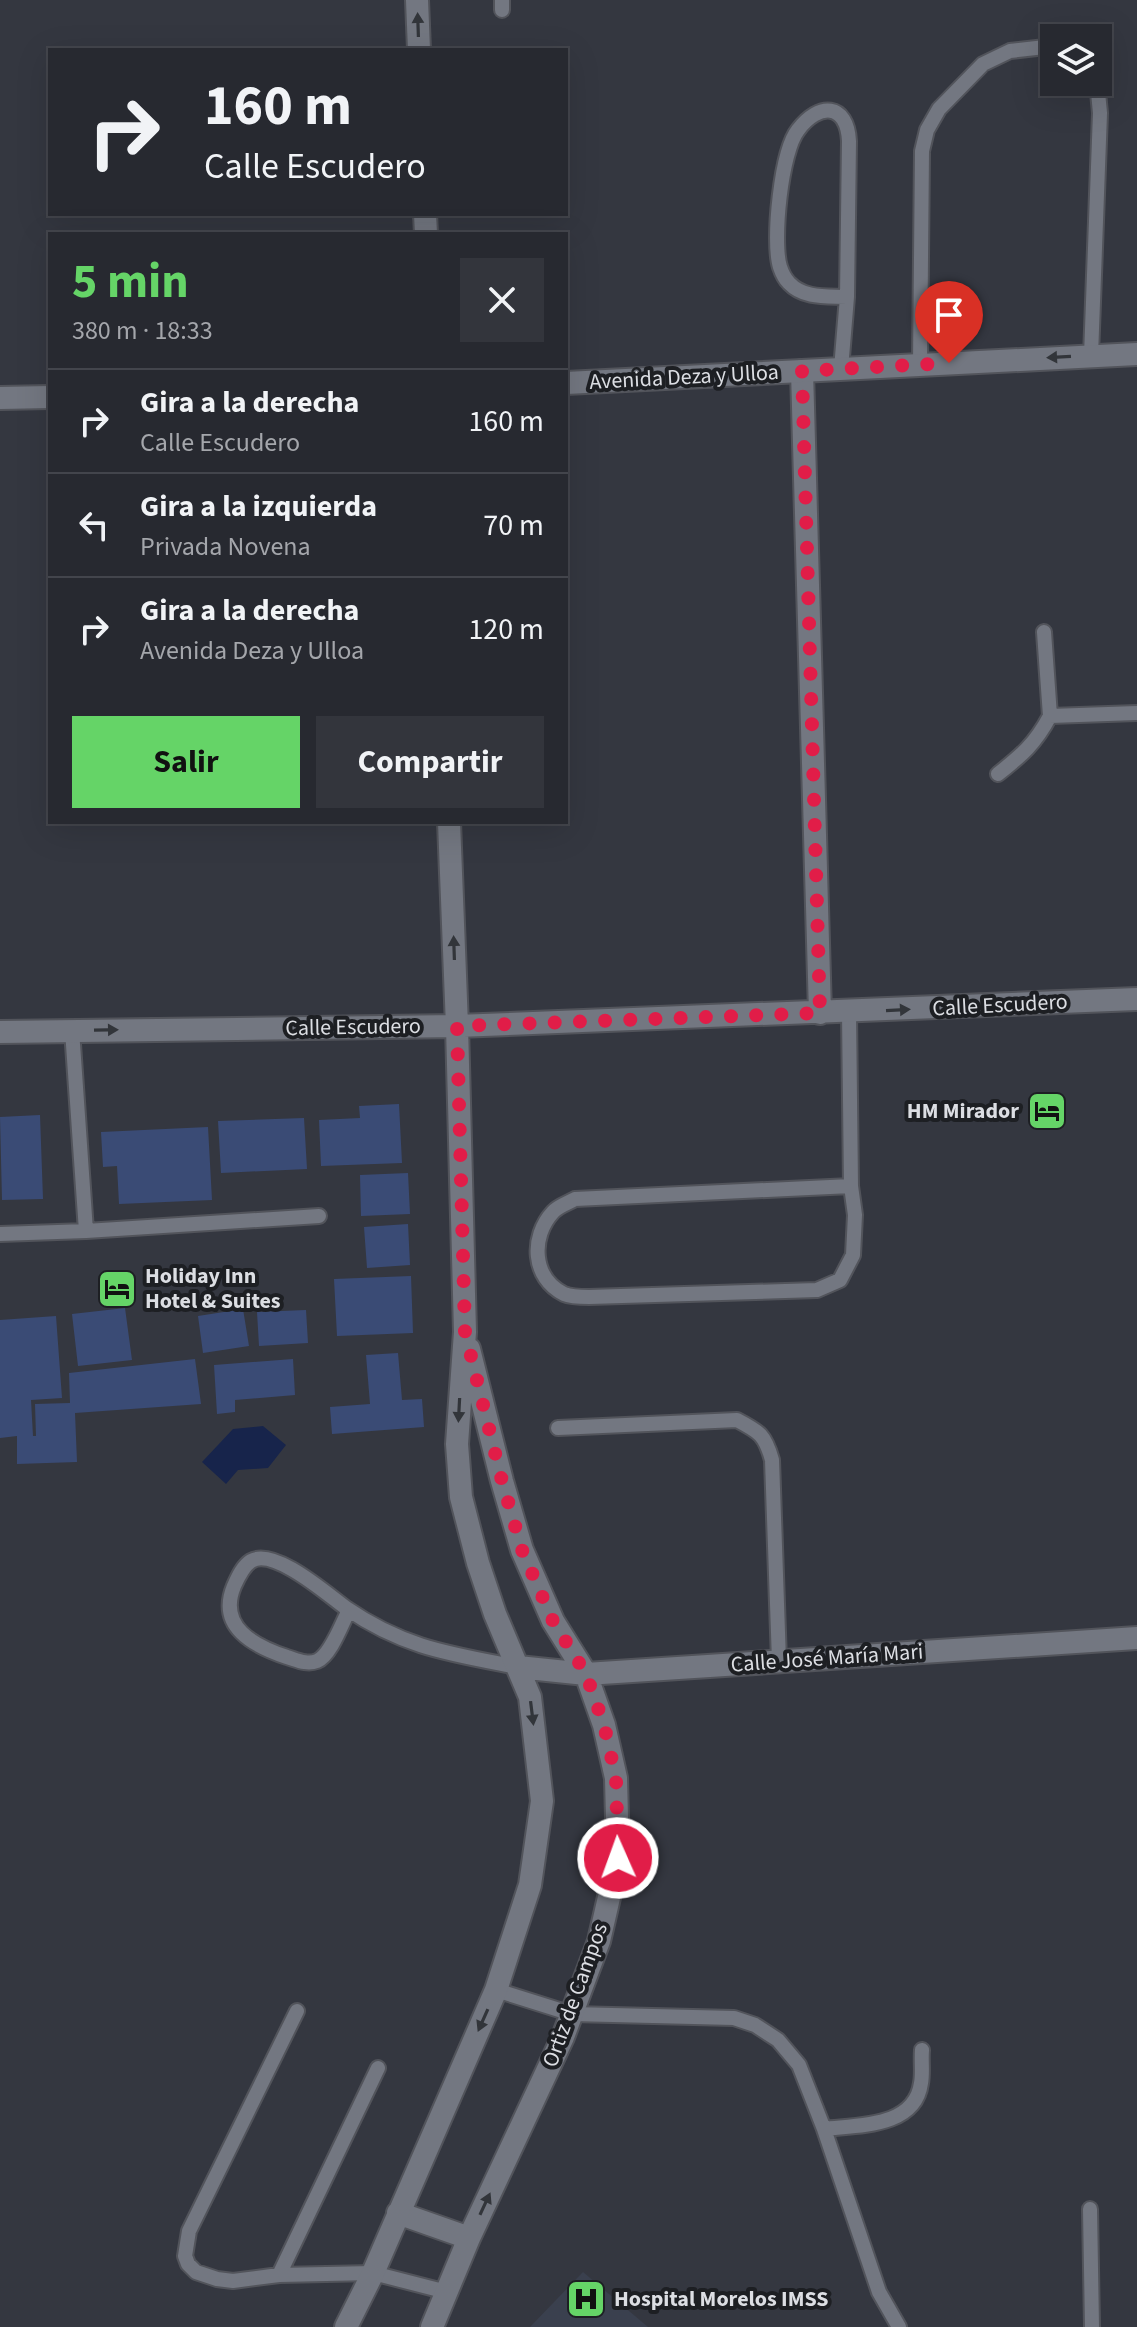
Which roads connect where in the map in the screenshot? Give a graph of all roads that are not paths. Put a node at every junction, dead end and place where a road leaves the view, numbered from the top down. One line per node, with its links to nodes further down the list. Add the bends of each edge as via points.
1 (417, 0): 2 (street, one-way to 1)
2 (419, 48)
3 (1040, 48): 8 (lane, via 1010,51 983,64 939,109 927,130 922,151)
4 (1098, 96): 7 (lane)
5 (847, 297): 5 (lane, via 848,129 845,120 829,110 806,121 791,141 778,201 779,265 800,292); 9 (lane)
6 (1137, 354): 7 (street, Avenida Deza y Ulloa)
7 (1091, 356): 8 (street, Avenida Deza y Ulloa, one-way to 8)
8 (920, 365): 9 (street, Avenida Deza y Ulloa)
9 (841, 369): 10 (street, Avenida Deza y Ulloa)
10 (802, 371): 11 (street, Avenida Deza y Ulloa); 21 (street)
11 (568, 383)
12 (48, 397): 13 (street)
13 (0, 398)
14 (1044, 632): 16 (lane)
15 (1137, 713): 16 (lane)
16 (1050, 716): 17 (lane, via 1025,753)
17 (998, 774)
18 (449, 824): 22 (street, Ortiz de Campos, one-way to 18)
19 (1137, 999): 20 (street, Calle Escudero, one-way to 19)
20 (849, 1012): 21 (street, Calle Escudero); 25 (lane)
21 (820, 1013): 22 (street, Calle Escudero)
22 (457, 1026): 23 (street, Calle Escudero, one-way to 22); 29 (street, Ortiz de Campos)
23 (72, 1030): 24 (street, Calle Escudero); 27 (lane)
24 (0, 1032)
25 (851, 1186): 25 (lane, via 853,1255 840,1280 817,1290 566,1295 545,1280 536,1252 540,1230 554,1210 575,1199)
26 (319, 1216): 27 (lane)
27 (86, 1231): 28 (lane)
28 (0, 1234)
29 (465, 1332): 34 (street, Ortiz de Campos, one-way to 34, via 457,1444 461,1497 495,1614); 35 (street, Ortiz de Campos, via 522,1550 553,1621)
30 (558, 1428): 33 (lane, via 737,1420 756,1430 772,1460)
31 (349, 1610): 31 (lane, via 270,1559 250,1562 230,1596 231,1618 243,1636 305,1663 326,1654); 34 (lane, via 425,1648)
32 (1137, 1638): 33 (street, Calle José María Mari)
33 (779, 1661): 35 (street, Calle José María Mari)
34 (518, 1667): 35 (street, Calle José María Mari); 36 (street, Ortiz de Campos, one-way to 36, via 530,1697 542,1801 530,1885)
35 (586, 1674): 38 (street, Ortiz de Campos, via 616,1778 618,1858 599,1941)
36 (496, 1990): 38 (lane); 43 (street, Ortiz de Campos, one-way to 43)
37 (297, 2011): 46 (lane, via 189,2231 185,2256 206,2276 233,2281)
38 (572, 2014): 41 (lane, via 734,2018 755,2025 778,2040 799,2065); 44 (street, Ortiz de Campos, one-way to 38)
39 (922, 2050): 41 (lane, via 921,2086 899,2115 886,2122)
40 (378, 2068): 46 (lane)
41 (824, 2129): 50 (lane, via 879,2292)
42 (1090, 2209): 51 (lane)
43 (398, 2213): 44 (street); 45 (street, Ortiz de Campos)
44 (469, 2238): 47 (street, Ortiz de Campos)
45 (373, 2273): 46 (lane); 47 (lane); 48 (street, Ortiz de Campos)
46 (279, 2275)
47 (447, 2292): 49 (street, Ortiz de Campos)
48 (346, 2327)
49 (432, 2327)
50 (899, 2327)
51 (1092, 2327)

